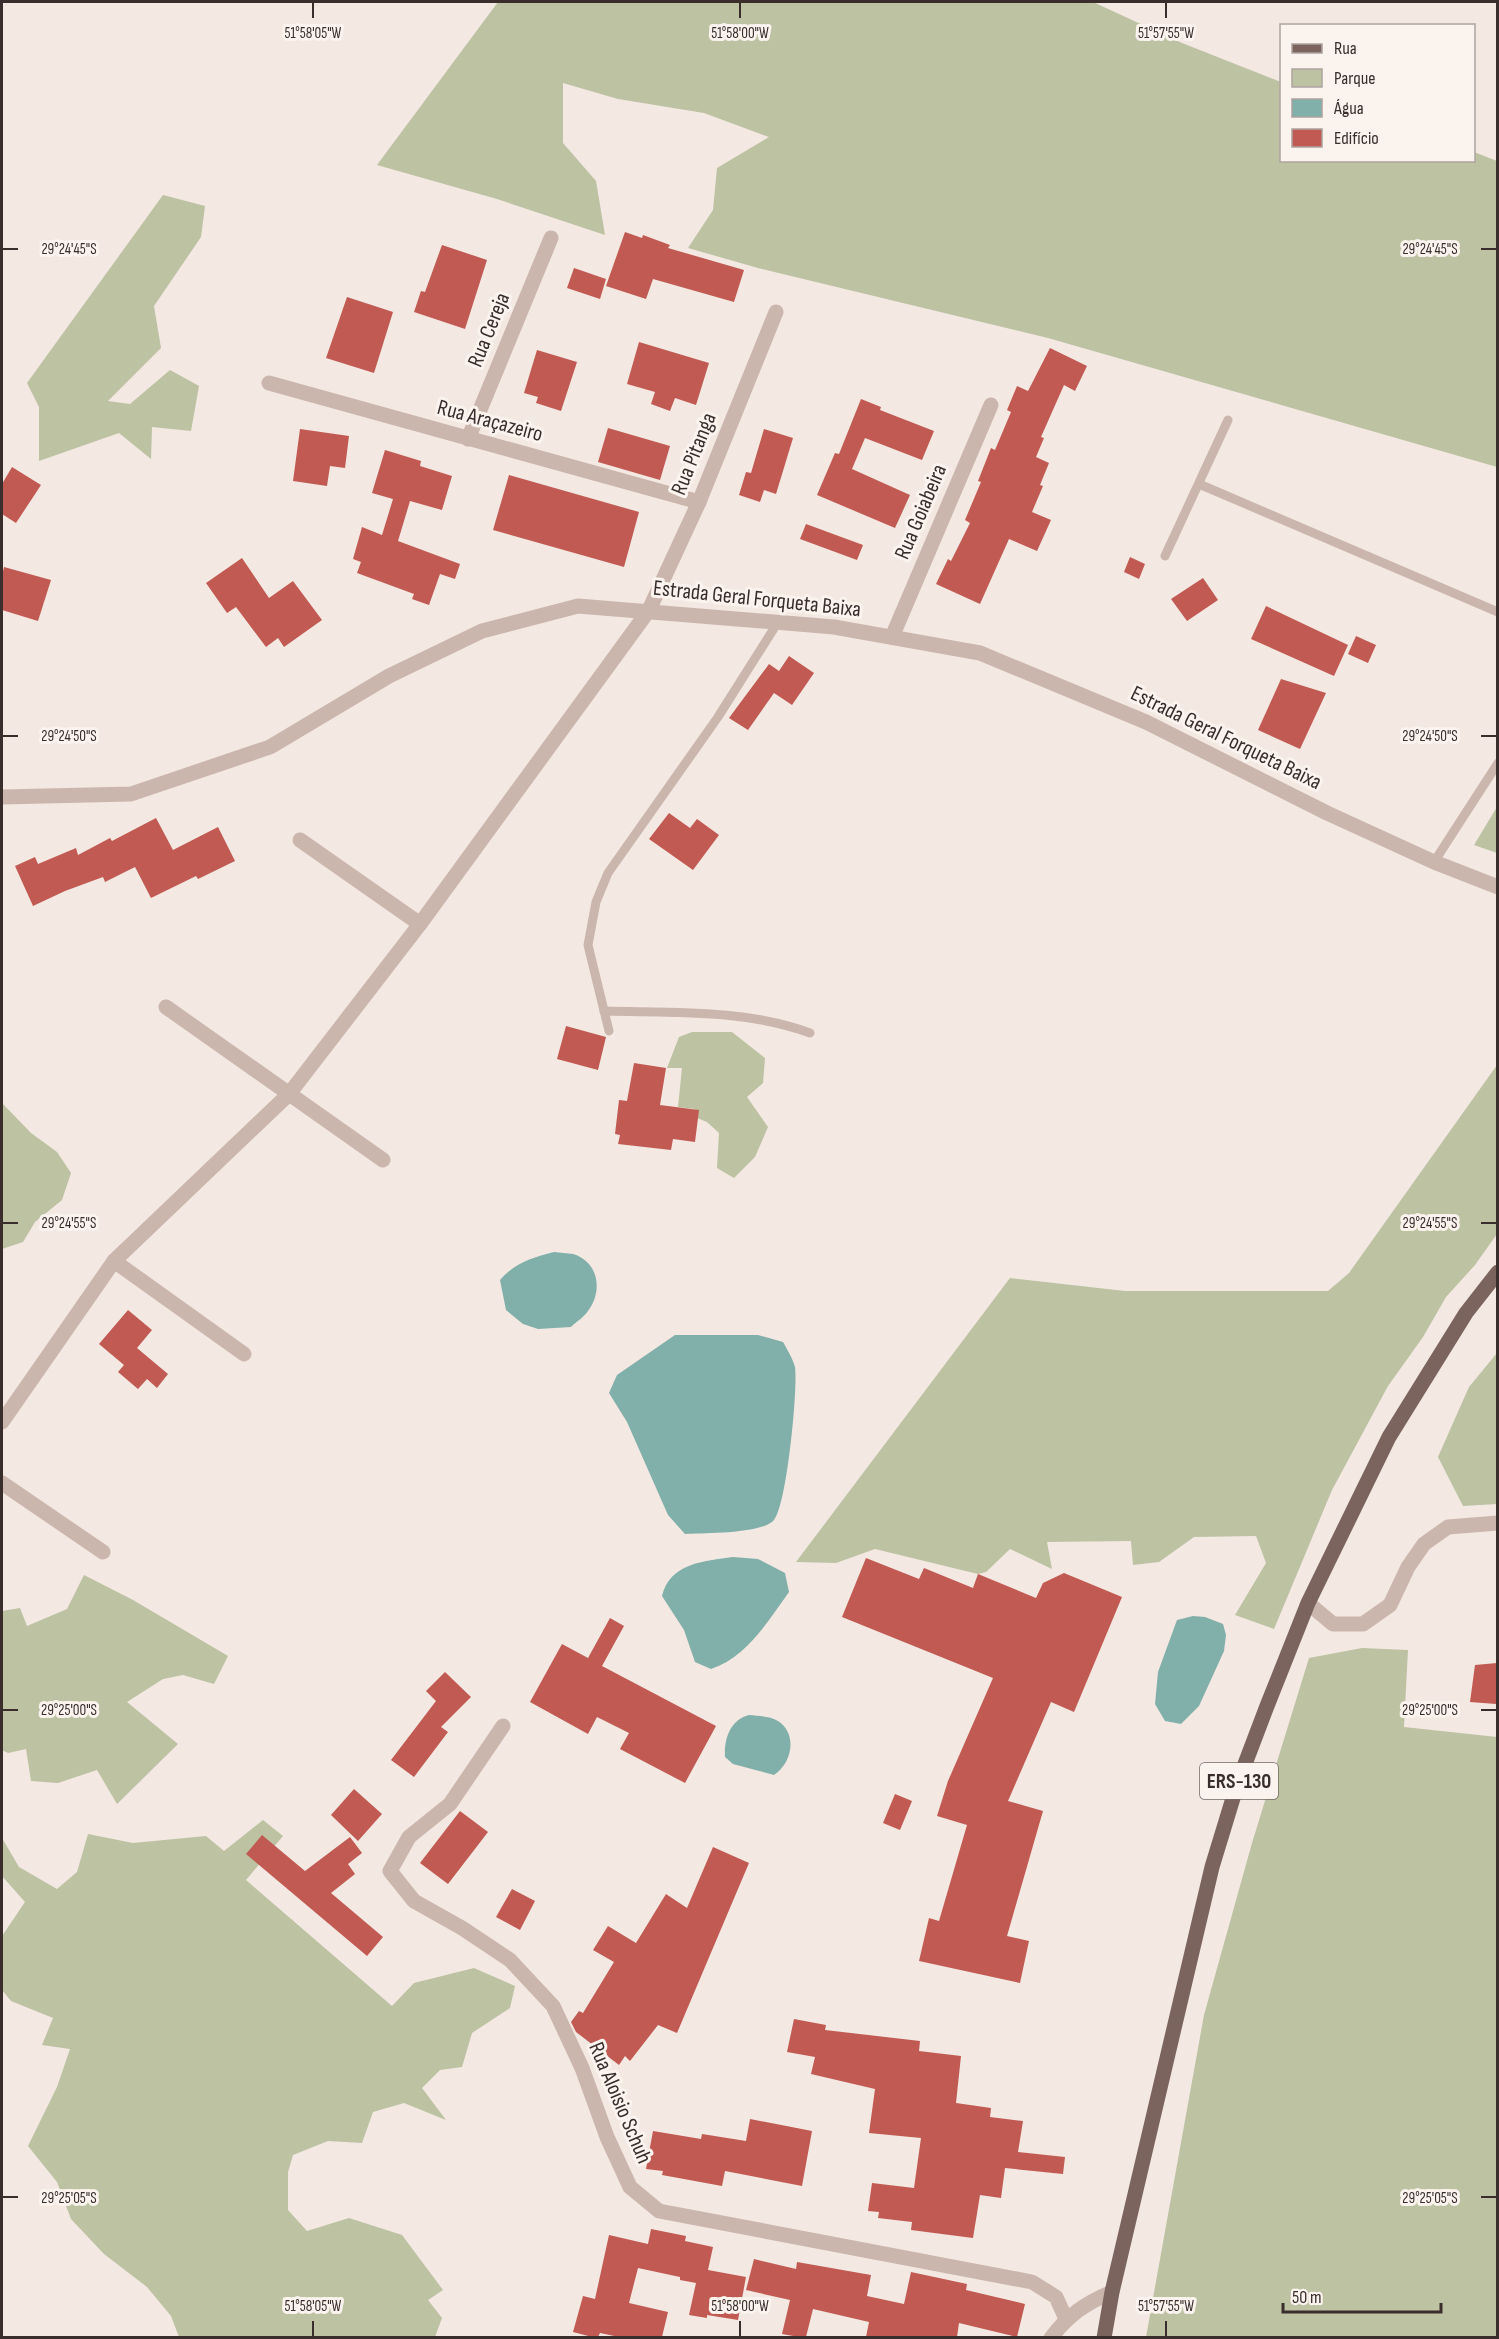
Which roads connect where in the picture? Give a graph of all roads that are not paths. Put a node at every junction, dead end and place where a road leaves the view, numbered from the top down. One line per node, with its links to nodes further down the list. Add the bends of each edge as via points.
1 (551, 238): 6 (street, Rua Cereja)
2 (776, 312): 8 (street, Rua Pitanga)
3 (269, 383): 6 (street, Rua Araçazeiro)
4 (991, 405): 13 (street, Rua Goiabeira)
5 (1228, 420): 7 (lane)
6 (468, 439): 8 (street, Rua Araçazeiro)
7 (1199, 484): 9 (lane); 11 (lane)
8 (699, 502): 10 (street, Rua Pitanga)
9 (1166, 556)
10 (649, 610): 12 (street, Estrada Geral Forqueta Baixa); 15 (street, Estrada Geral Forqueta Baixa, via 578,606 482,631 389,676 270,747 131,794); 19 (street, Rua Pitanga)
11 (1497, 612)
12 (778, 622): 13 (street, Estrada Geral Forqueta Baixa); 21 (lane, via 718,717 608,873 596,902 588,945)
13 (892, 637): 17 (street, Estrada Geral Forqueta Baixa, via 990,657 1146,722)
14 (1497, 763): 17 (lane)
15 (2, 797)
16 (300, 840): 19 (street)
17 (1434, 862): 18 (street, Estrada Geral Forqueta Baixa)
18 (1497, 886)
19 (420, 924): 24 (street, Rua Pitanga)
20 (166, 1007): 24 (street)
21 (604, 1011): 22 (lane); 23 (lane, via 729,1016)
22 (609, 1031)
23 (810, 1033)
24 (289, 1094): 25 (street); 26 (street, Rua Pitanga)
25 (383, 1160)
26 (114, 1261): 28 (street); 29 (street, Rua Pitanga)
27 (1497, 1272): 33 (main road, ERS-130, via 1466,1313 1389,1437)
28 (244, 1354)
29 (2, 1422)
30 (2, 1483): 32 (street)
31 (1497, 1523): 33 (street, via 1448,1527 1424,1544 1390,1605 1363,1624 1333,1624)
32 (103, 1552)
33 (1308, 1603): 35 (main road, ERS-130, via 1237,1785 1212,1867)
34 (503, 1726): 36 (street, Rua Aloisio Schuh, via 450,1804 409,1837 390,1871 414,1901 510,1960 553,2006 630,2187 659,2211 1032,2282 1056,2297)
35 (1112, 2292): 36 (street, via 1087,2303); 38 (main road, ERS-130)
36 (1066, 2319): 37 (street)
37 (1051, 2337)
38 (1104, 2337)

